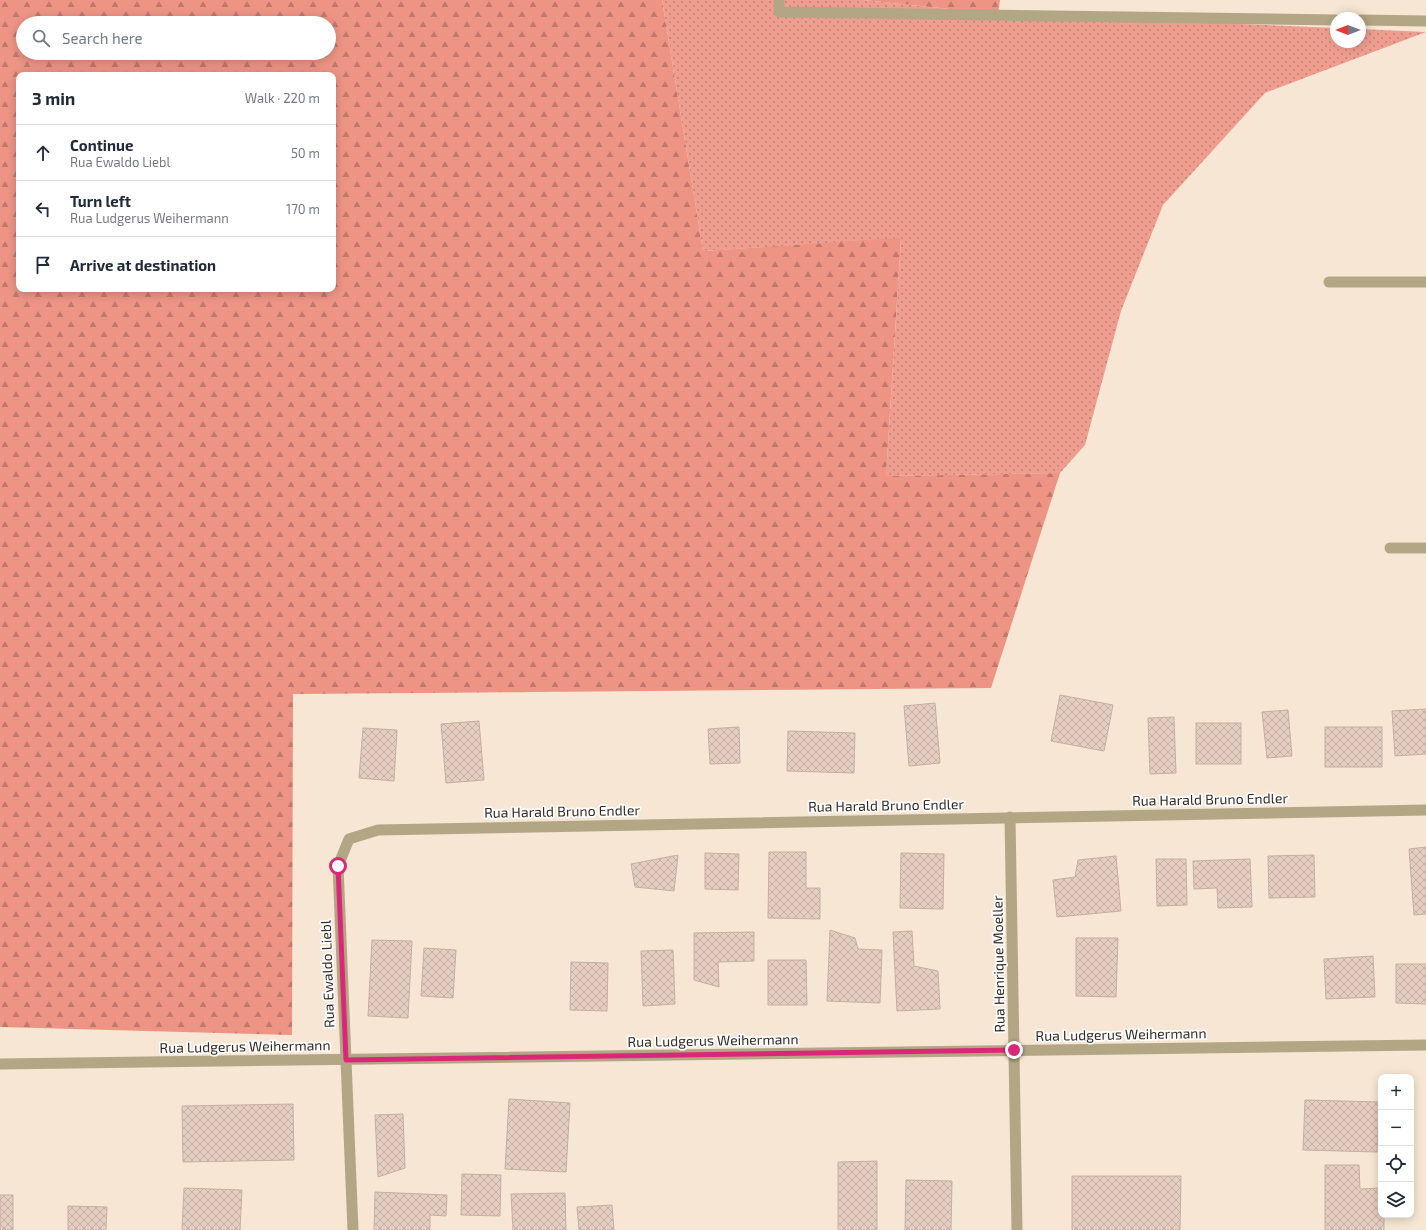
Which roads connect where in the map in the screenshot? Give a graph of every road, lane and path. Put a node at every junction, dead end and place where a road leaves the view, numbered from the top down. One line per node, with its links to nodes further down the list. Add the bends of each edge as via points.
1 (779, 0): 2 (street, via 779,12)
2 (1330, 20)
3 (1366, 20): 4 (street)
4 (1426, 21)
5 (1329, 282): 6 (street)
6 (1426, 282)
7 (1390, 548): 8 (street)
8 (1426, 548)
9 (1426, 810): 10 (street, Rua Harald Bruno Endler)
10 (1010, 818): 11 (street, Rua Harald Bruno Endler, via 378,830); 13 (street, Rua Henrique Moeller)
11 (349, 839): 14 (street, Rua Ewaldo Liebl, via 338,866)
12 (1426, 1045): 13 (street, Rua Ludgerus Weihermann)
13 (1014, 1050): 14 (street, Rua Ludgerus Weihermann); 17 (street, Rua Henrique Moeller)
14 (346, 1060): 15 (street, Rua Ludgerus Weihermann); 16 (street, Rua Ewaldo Liebl)
15 (0, 1064)
16 (353, 1230)
17 (1017, 1230)

